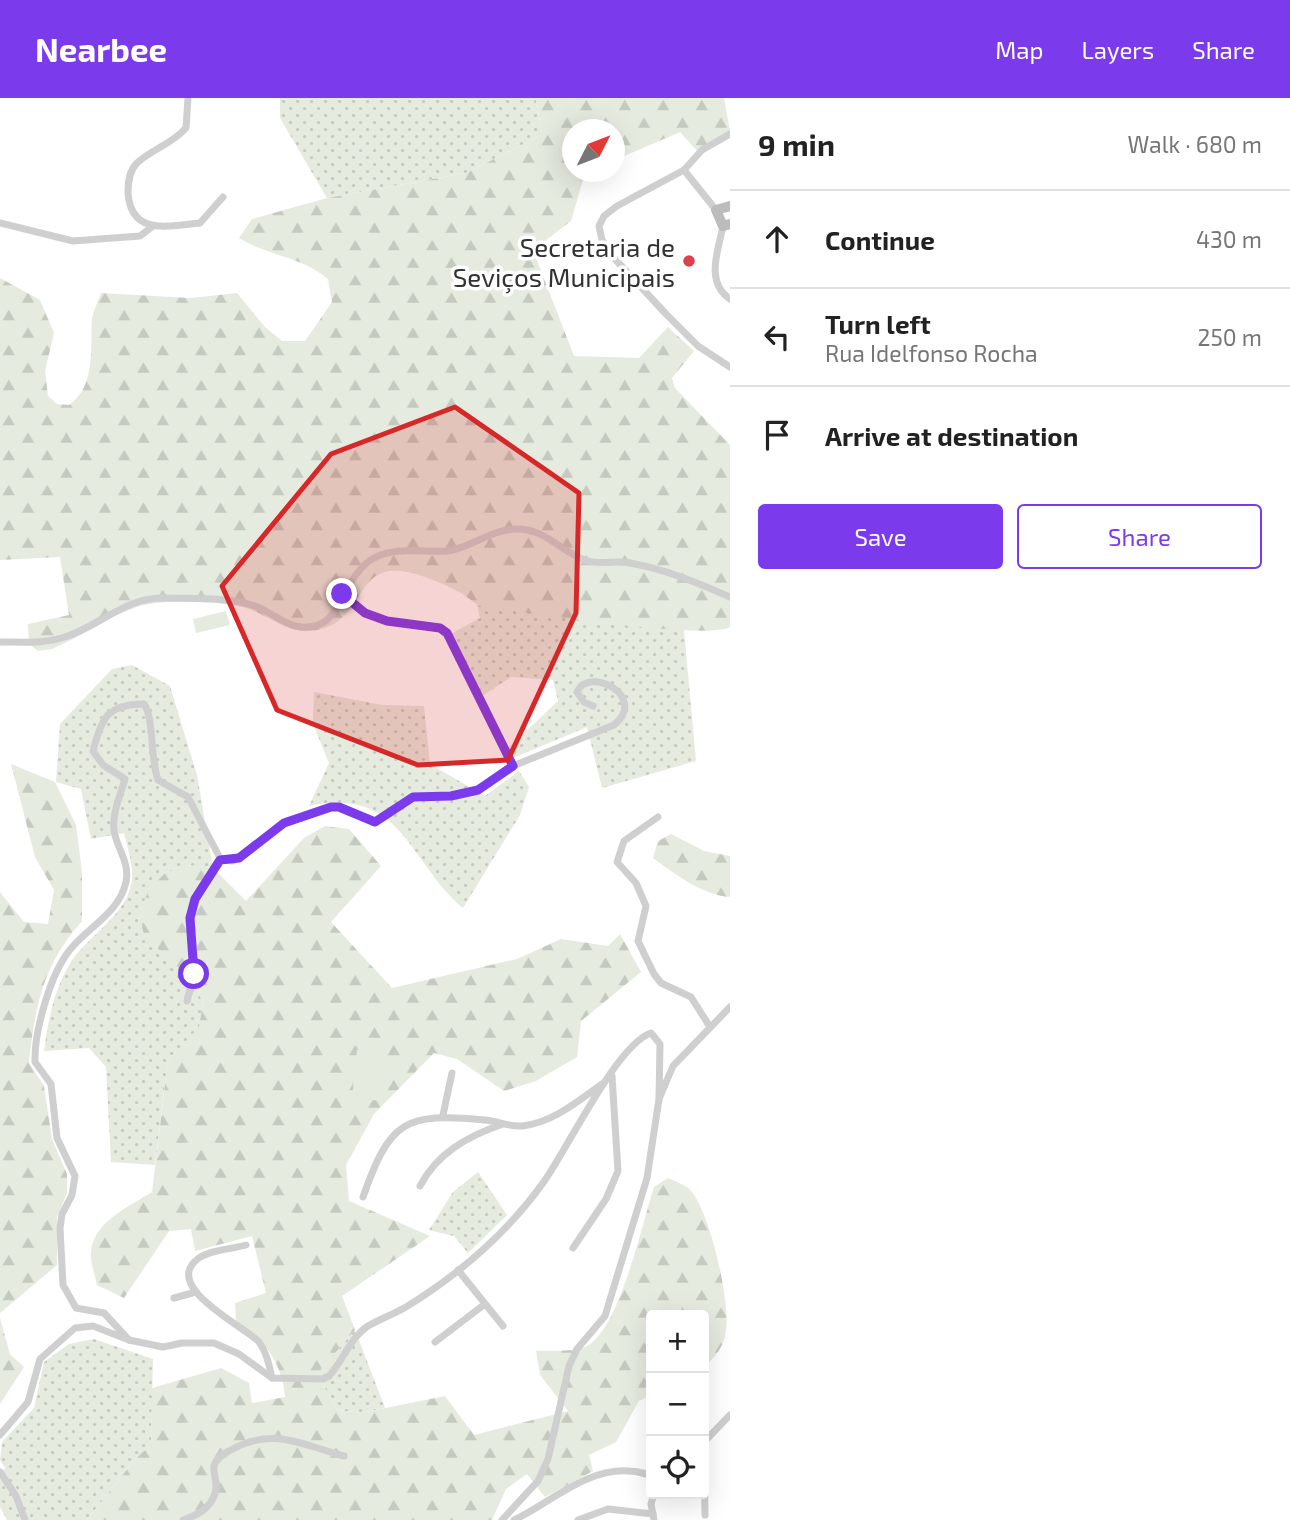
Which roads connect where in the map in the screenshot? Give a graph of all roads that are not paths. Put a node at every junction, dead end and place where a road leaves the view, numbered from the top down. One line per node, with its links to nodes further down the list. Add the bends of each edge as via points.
1 (188, 98): 9 (street, via 186,128 135,164 128,180 129,207 137,219)
2 (730, 134): 3 (street, via 702,150)
3 (684, 170): 6 (street); 13 (street, via 604,216 599,226 602,240 614,259 698,346)
4 (223, 197): 9 (street, via 200,223)
5 (730, 206): 6 (street)
6 (716, 210): 8 (street)
7 (0, 223): 9 (street, via 73,241 141,236)
8 (727, 225): 10 (street)
9 (153, 226)
10 (721, 237): 11 (street); 12 (street, via 714,277)
11 (730, 240)
12 (730, 299)
13 (730, 367)
14 (342, 594): 15 (street, via 362,566 389,552 453,551 512,529 535,530 588,562 628,562); 16 (street, via 337,610 325,622 303,628 251,605 156,598 135,601 46,643); 18 (street, via 365,613 447,633)
15 (730, 597)
16 (0, 642)
17 (593, 706): 18 (street, via 577,692 589,682 611,687 625,704 614,725)
18 (513, 766): 20 (street, via 478,790 413,797 375,822 339,807 320,810 284,823 239,858)
19 (658, 817): 23 (street, via 624,841 617,862 636,883 646,906 638,941 653,974 661,984 691,997)
20 (220, 860): 21 (street, via 195,899 190,918 195,965); 38 (street, via 188,797 158,780 152,762 150,712 144,704 122,704 106,715 93,751 103,765 125,779 114,813 114,833 124,855 126,881 115,908 65,956 45,1006 35,1062 51,1084 57,1138 75,1176 61,1221 63,1284 76,1308 104,1313)
21 (187, 1001)
22 (730, 1007): 23 (street)
23 (710, 1027): 26 (street, via 673,1066)
24 (452, 1073): 27 (street)
25 (610, 1077): 26 (street, via 634,1044 651,1033 660,1044); 28 (street, via 562,1112 522,1126); 32 (street, via 618,1171 606,1199); 33 (street, via 534,1196)
26 (659, 1099): 53 (street, via 647,1178 605,1316 569,1366 548,1459 538,1481)
27 (443, 1115): 28 (street); 30 (street, via 405,1125 388,1138)
28 (503, 1124): 29 (street, via 446,1153)
29 (420, 1186)
30 (363, 1197)
31 (246, 1245): 34 (street, via 200,1256 190,1268)
32 (573, 1248)
33 (458, 1270): 36 (street); 40 (street, via 408,1306 367,1327 329,1376)
34 (196, 1292): 35 (street); 40 (street, via 259,1343)
35 (174, 1298)
36 (485, 1304): 37 (street); 39 (street)
37 (503, 1326)
38 (129, 1340): 40 (street, via 163,1347 214,1343); 42 (street, via 93,1326 75,1328 40,1359 28,1402)
39 (435, 1342)
40 (272, 1378)
41 (730, 1415): 43 (street)
42 (0, 1435)
43 (709, 1438)
44 (344, 1457): 52 (street, via 261,1436 217,1460 216,1486 208,1506)
45 (0, 1472): 51 (street)
46 (646, 1474): 54 (street, via 630,1471 601,1476 565,1489)
47 (654, 1499): 50 (street)
48 (705, 1499): 49 (street)
49 (705, 1515)
50 (654, 1517): 55 (street, via 608,1509)
51 (25, 1520)
52 (183, 1520)
53 (502, 1520)
54 (514, 1520)
55 (578, 1520)

